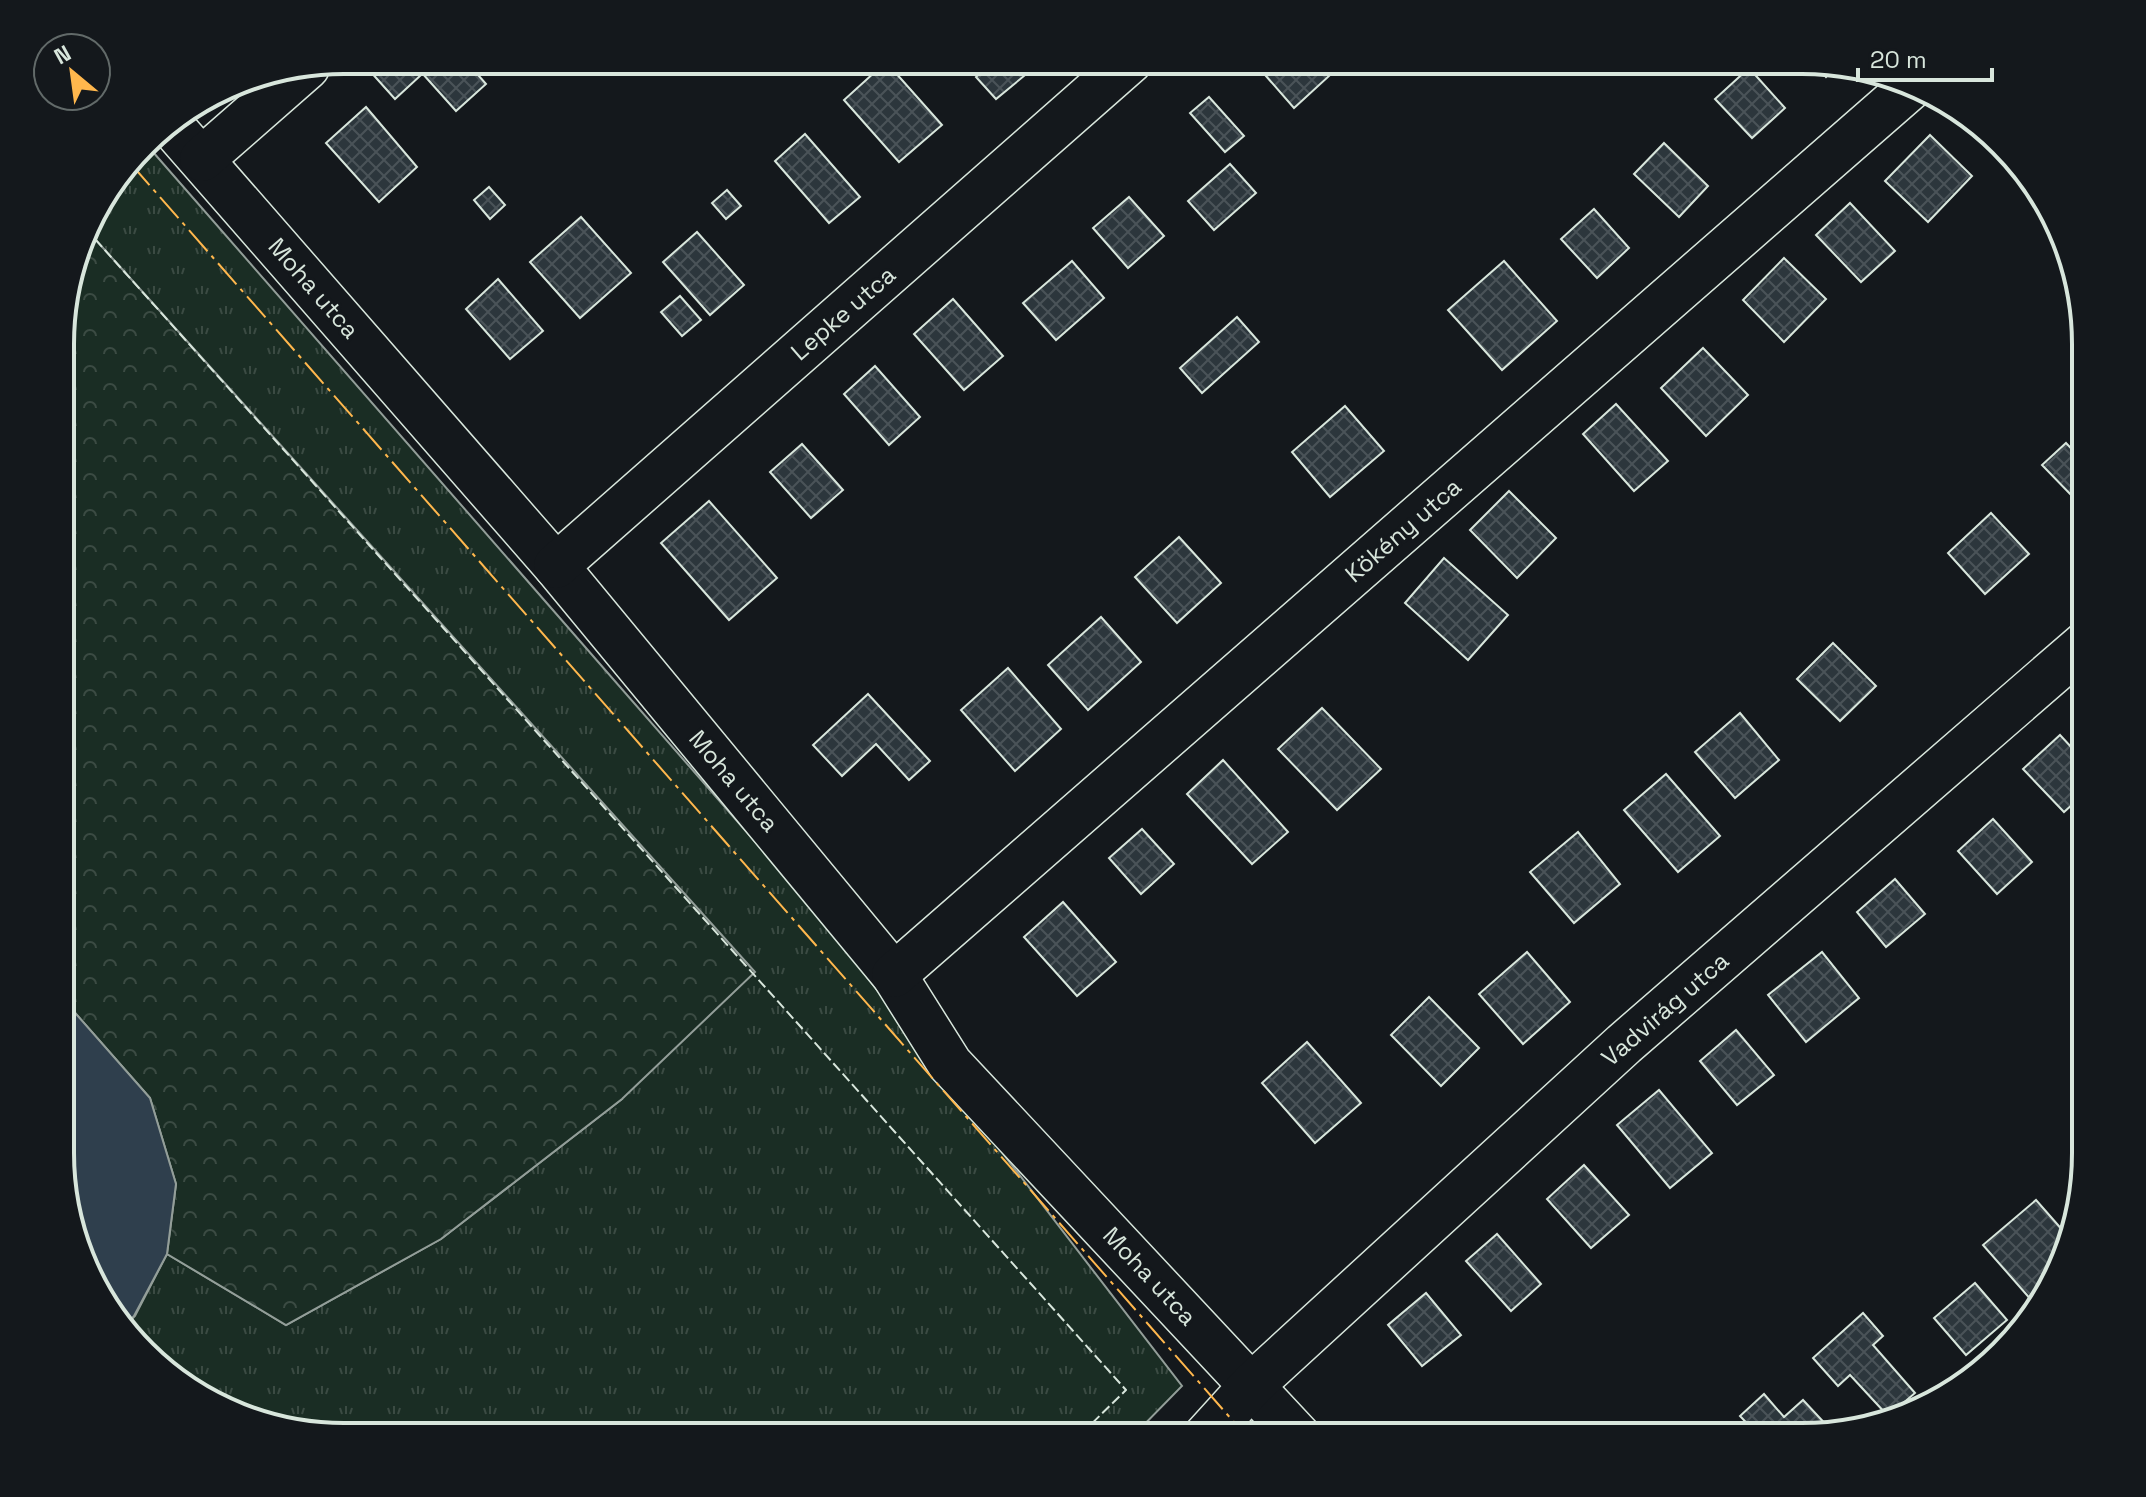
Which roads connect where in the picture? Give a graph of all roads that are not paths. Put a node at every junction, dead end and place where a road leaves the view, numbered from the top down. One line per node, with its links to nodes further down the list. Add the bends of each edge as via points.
1 (1114, 75): 6 (street, Lepke utca)
2 (294, 79): 5 (street)
3 (1903, 94): 8 (street, Kökény utca)
4 (177, 132): 5 (street, Moha utca)
5 (202, 159): 6 (street, Moha utca)
6 (556, 566): 8 (street, Moha utca)
7 (2071, 656): 9 (street, Vadvirág utca, via 1624,1044)
8 (894, 975): 9 (street, Moha utca, via 950,1064)
9 (1253, 1384): 10 (street, Vadvirág utca); 11 (street, Moha utca)
10 (1218, 1423)
11 (1287, 1423)

